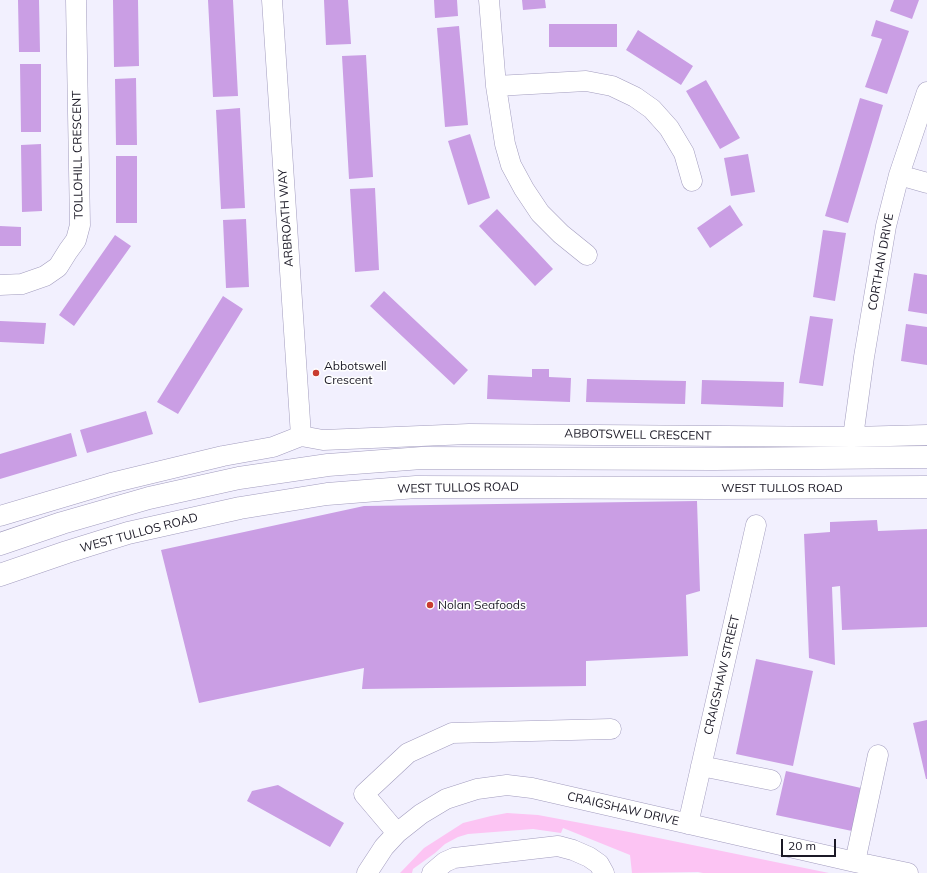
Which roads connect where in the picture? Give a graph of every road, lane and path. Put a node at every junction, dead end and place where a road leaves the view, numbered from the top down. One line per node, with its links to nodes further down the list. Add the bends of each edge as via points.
1 (76, 0): 10 (street, TOLLOHILL CRESCENT, via 80,225 76,240 58,267 45,276 22,284)
2 (272, 0): 11 (street, ARBROATH WAY)
3 (489, 0): 4 (street)
4 (496, 86): 7 (street, via 586,81 612,86 635,96 652,109 669,128 684,154); 9 (street, via 511,166 540,213)
5 (927, 92): 6 (street, CORTHAN DRIVE)
6 (899, 175): 8 (street); 13 (street, CORTHAN DRIVE, via 886,226 864,356)
7 (692, 181)
8 (927, 183)
9 (587, 255)
10 (0, 285)
11 (301, 436): 13 (street, ABBOTSWELL CRESCENT, via 323,440 469,434); 16 (street, via 273,447 223,456 111,483)
12 (927, 436): 13 (street, ABBOTSWELL CRESCENT)
13 (854, 437)
14 (927, 457): 18 (main road, via 422,458 328,465 239,478 149,498)
15 (927, 487): 19 (main road, WEST TULLOS ROAD, via 416,487 327,494 240,508 128,533)
16 (0, 516)
17 (756, 525): 22 (street, CRAIGSHAW STREET)
18 (0, 544)
19 (0, 575)
20 (611, 729): 25 (street, via 452,733 408,753 364,794)
21 (878, 755): 26 (street)
22 (701, 766): 23 (street); 24 (street, CRAIGSHAW STREET)
23 (772, 780)
24 (688, 824): 25 (street, CRAIGSHAW DRIVE, via 532,788 507,785 477,789 446,799); 26 (street, CRAIGSHAW DRIVE)
25 (397, 832): 27 (street, CRAIGSHAW DRIVE)
26 (855, 862): 30 (street, CRAIGSHAW DRIVE)
27 (367, 873)
28 (432, 873): 29 (street, via 454,858 558,846 588,857 599,864)
29 (604, 873)
30 (908, 873)

